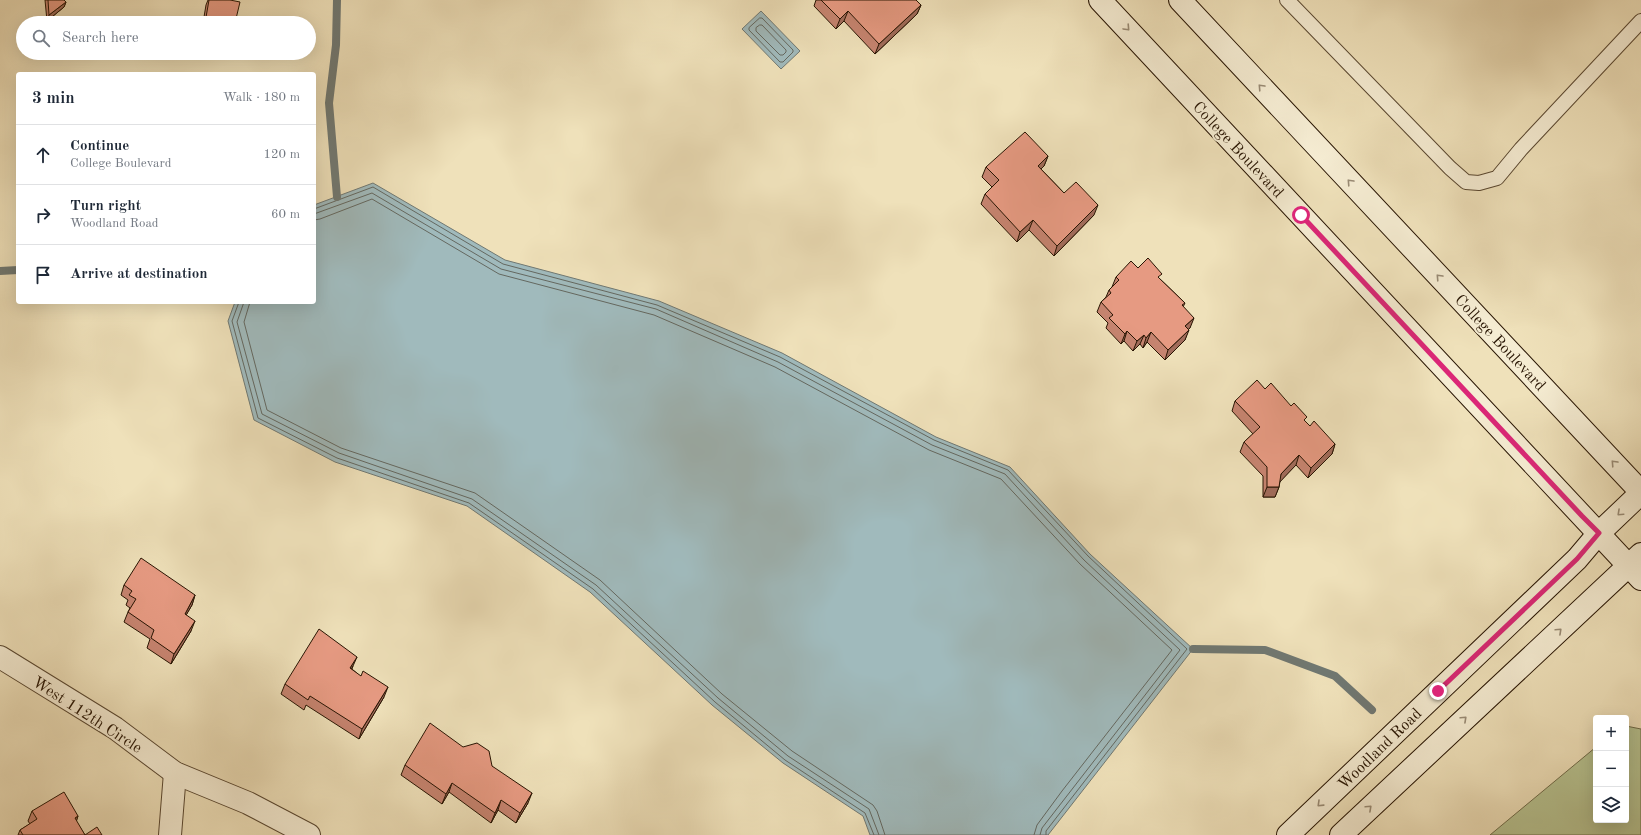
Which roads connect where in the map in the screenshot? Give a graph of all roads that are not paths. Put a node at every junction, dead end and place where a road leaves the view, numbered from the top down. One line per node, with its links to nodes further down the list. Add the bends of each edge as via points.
1 (1100, 0): 6 (main road, College Boulevard, one-way to 6)
2 (1180, 0): 5 (main road, College Boulevard, one-way to 2)
3 (1287, 0): 4 (lane, via 1466,182 1497,178)
4 (1641, 21)
5 (1641, 492): 6 (main road, Woodland Road, one-way to 6)
6 (1599, 533): 7 (main road, College Boulevard); 12 (main road, Woodland Road, one-way to 12, via 1577,559)
7 (1637, 566): 13 (main road, one-way to 7)
8 (0, 657): 9 (main road, West 112th Circle, via 116,728)
9 (174, 773): 10 (main road); 11 (main road, West 112th Circle, via 248,803)
10 (170, 835)
11 (309, 835)
12 (1288, 835)
13 (1341, 835)

